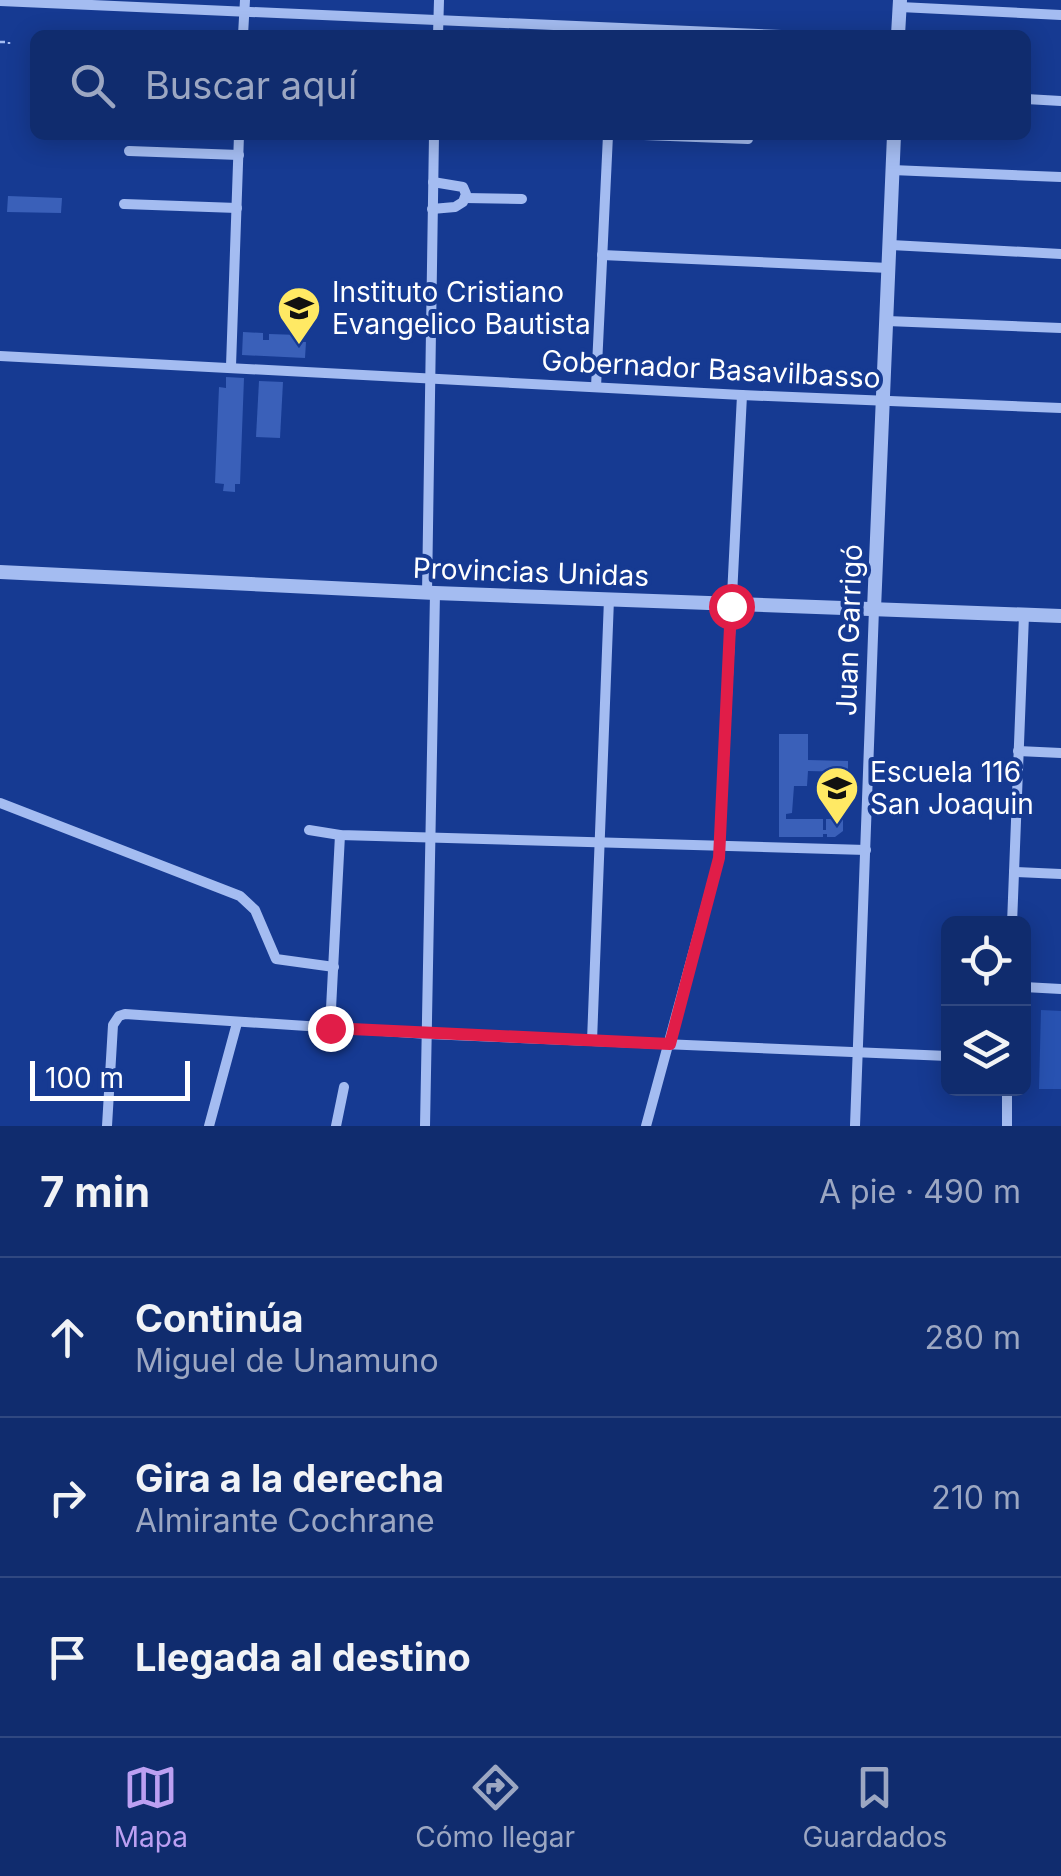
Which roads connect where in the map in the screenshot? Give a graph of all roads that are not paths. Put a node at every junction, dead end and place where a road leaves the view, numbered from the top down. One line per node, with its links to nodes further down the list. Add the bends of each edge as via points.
1 (439, 0): 6 (street)
2 (0, 1): 4 (street)
3 (900, 4): 5 (street); 9 (street)
4 (244, 6): 6 (street)
5 (1061, 14)
6 (438, 20): 7 (street); 8 (street)
7 (438, 30)
8 (598, 30)
9 (898, 30)
10 (1031, 99): 11 (street)
11 (1061, 101)
12 (239, 140): 17 (street)
13 (434, 140): 20 (street)
14 (608, 140): 28 (street)
15 (894, 140): 18 (street, Juan Garrigó)
16 (129, 151): 17 (street)
17 (238, 154): 24 (street)
18 (892, 170): 19 (street); 26 (street, Juan Garrigó)
19 (1061, 177)
20 (432, 182): 21 (street, via 462,187); 25 (street)
21 (465, 198): 22 (street); 25 (street, via 454,208)
22 (522, 199)
23 (124, 204): 24 (street)
24 (237, 208): 33 (street)
25 (432, 209): 34 (street)
26 (891, 245): 27 (street); 29 (street, Juan Garrigó)
27 (1061, 254)
28 (602, 255): 29 (street); 35 (street)
29 (889, 268): 30 (street, Juan Garrigó)
30 (887, 321): 31 (street); 37 (street, Juan Garrigó)
31 (1061, 328)
32 (0, 356): 33 (street, Gobernador Basavilbasso)
33 (232, 366): 34 (street, Gobernador Basavilbasso)
34 (430, 378): 35 (street, Gobernador Basavilbasso); 40 (street)
35 (596, 387): 36 (street, Gobernador Basavilbasso)
36 (742, 395): 37 (street, Gobernador Basavilbasso); 42 (street)
37 (883, 400): 38 (street, Gobernador Basavilbasso); 43 (street, Juan Garrigó)
38 (1061, 408)
39 (0, 572): 40 (street, Provincias Unidas)
40 (431, 593): 41 (street, Provincias Unidas); 51 (street)
41 (609, 599): 42 (street, Provincias Unidas); 52 (street)
42 (731, 606): 43 (street, Provincias Unidas); 53 (street)
43 (874, 609): 44 (street, Provincias Unidas); 54 (street, Juan Garrigó)
44 (1024, 615): 45 (street, Provincias Unidas); 46 (street)
45 (1061, 616)
46 (1018, 751): 47 (street); 55 (street)
47 (1061, 753)
48 (0, 802): 58 (street, via 240,896 256,910 276,959)
49 (310, 830): 50 (street)
50 (340, 836): 51 (street); 58 (street)
51 (432, 837): 52 (street); 63 (street)
52 (600, 844): 53 (street); 64 (street)
53 (720, 847): 54 (street); 65 (street)
54 (866, 850): 66 (street, Juan Garrigó)
55 (1014, 872): 56 (street); 57 (street)
56 (1061, 874)
57 (1012, 916)
58 (334, 967): 62 (street)
59 (1031, 987): 60 (street)
60 (1061, 988)
61 (237, 1023): 62 (street); 70 (street, via 119,1016); 71 (street)
62 (330, 1028): 63 (street)
63 (428, 1034): 64 (street); 73 (street)
64 (592, 1041): 65 (street)
65 (670, 1044): 66 (street); 74 (street)
66 (858, 1051): 67 (street); 75 (street, Juan Garrigó)
67 (941, 1056)
68 (344, 1087): 72 (street)
69 (1007, 1096): 76 (street)
70 (107, 1126)
71 (209, 1126)
72 (336, 1126)
73 (425, 1126)
74 (646, 1126)
75 (854, 1126)
76 (1007, 1126)

